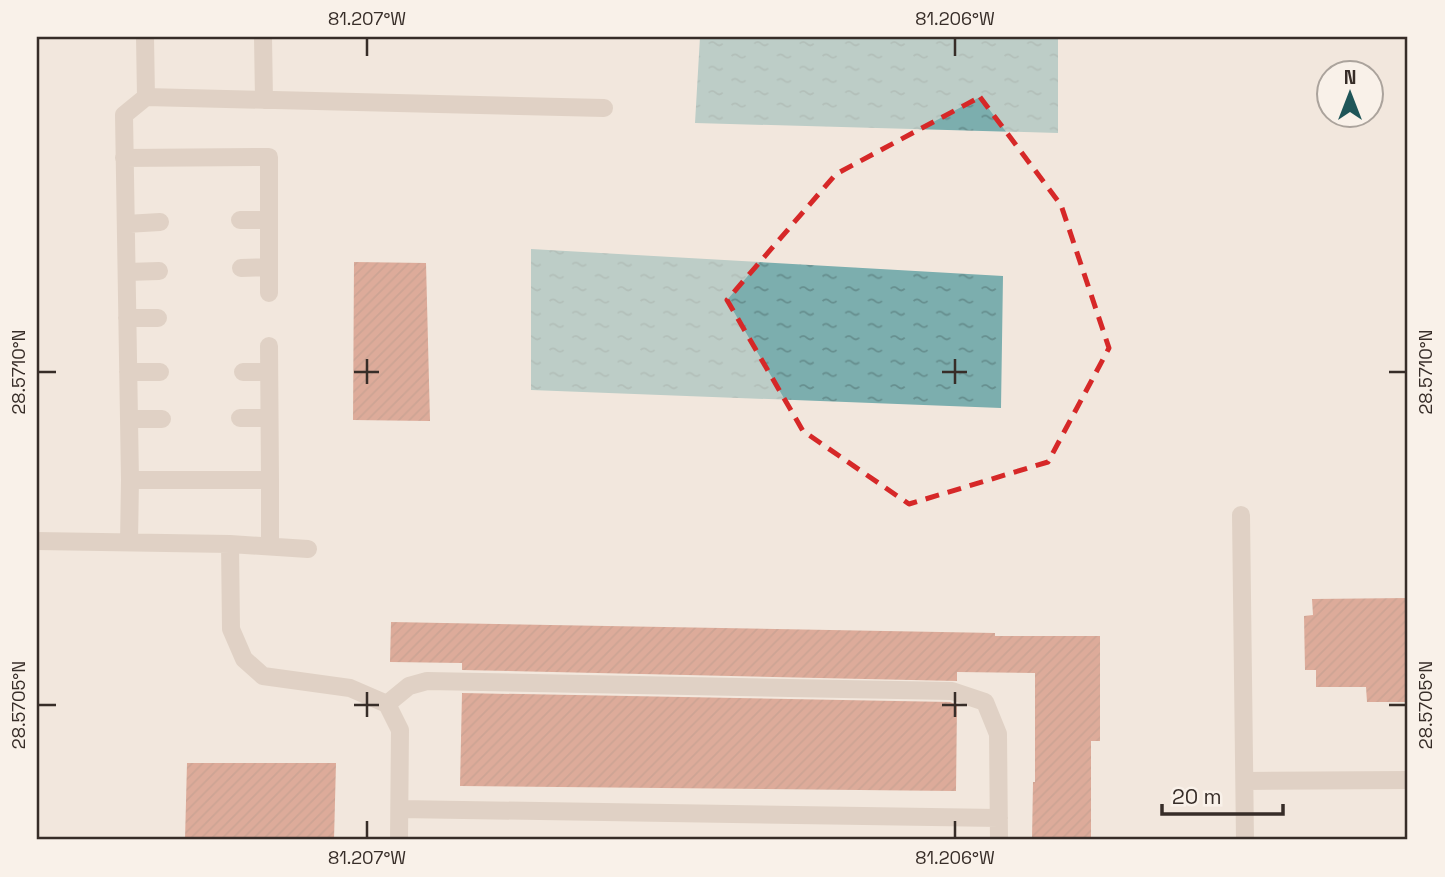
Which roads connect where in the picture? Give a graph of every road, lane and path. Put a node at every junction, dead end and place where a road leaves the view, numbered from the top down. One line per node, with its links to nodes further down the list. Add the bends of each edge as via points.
1 (145, 37): 3 (lane)
2 (263, 37): 4 (lane)
3 (146, 97): 4 (lane); 6 (lane, via 124,115)
4 (264, 100): 5 (lane)
5 (604, 108)
6 (124, 158): 8 (lane, via 269,156); 10 (lane)
7 (240, 220): 8 (lane)
8 (269, 220): 11 (lane)
9 (160, 222): 10 (lane)
10 (126, 224): 14 (lane)
11 (268, 267): 12 (lane); 15 (lane)
12 (241, 268)
13 (159, 271): 14 (lane)
14 (127, 272): 16 (lane)
15 (269, 293)
16 (127, 318): 17 (lane); 19 (lane)
17 (158, 318)
18 (269, 346): 22 (lane)
19 (128, 372): 20 (lane); 25 (lane)
20 (160, 372)
21 (243, 372): 22 (lane)
22 (268, 372): 24 (lane)
23 (240, 418): 24 (lane)
24 (268, 418): 28 (lane)
25 (129, 419): 26 (lane); 27 (lane)
26 (162, 419)
27 (130, 480): 28 (lane); 31 (lane)
28 (270, 480): 33 (lane)
29 (1241, 515): 37 (lane)
30 (37, 541): 31 (lane)
31 (129, 542): 32 (lane)
32 (230, 544): 33 (lane); 35 (lane, via 231,629 244,659 263,676 350,688)
33 (270, 546): 34 (lane)
34 (309, 549)
35 (387, 704): 38 (lane, via 400,730); 39 (lane, via 409,686 427,681 952,691 985,702 998,734)
36 (1408, 780): 37 (lane)
37 (1246, 781): 42 (lane)
38 (400, 809): 39 (lane); 40 (lane)
39 (999, 818): 41 (lane)
40 (399, 840)
41 (999, 840)
42 (1245, 840)

